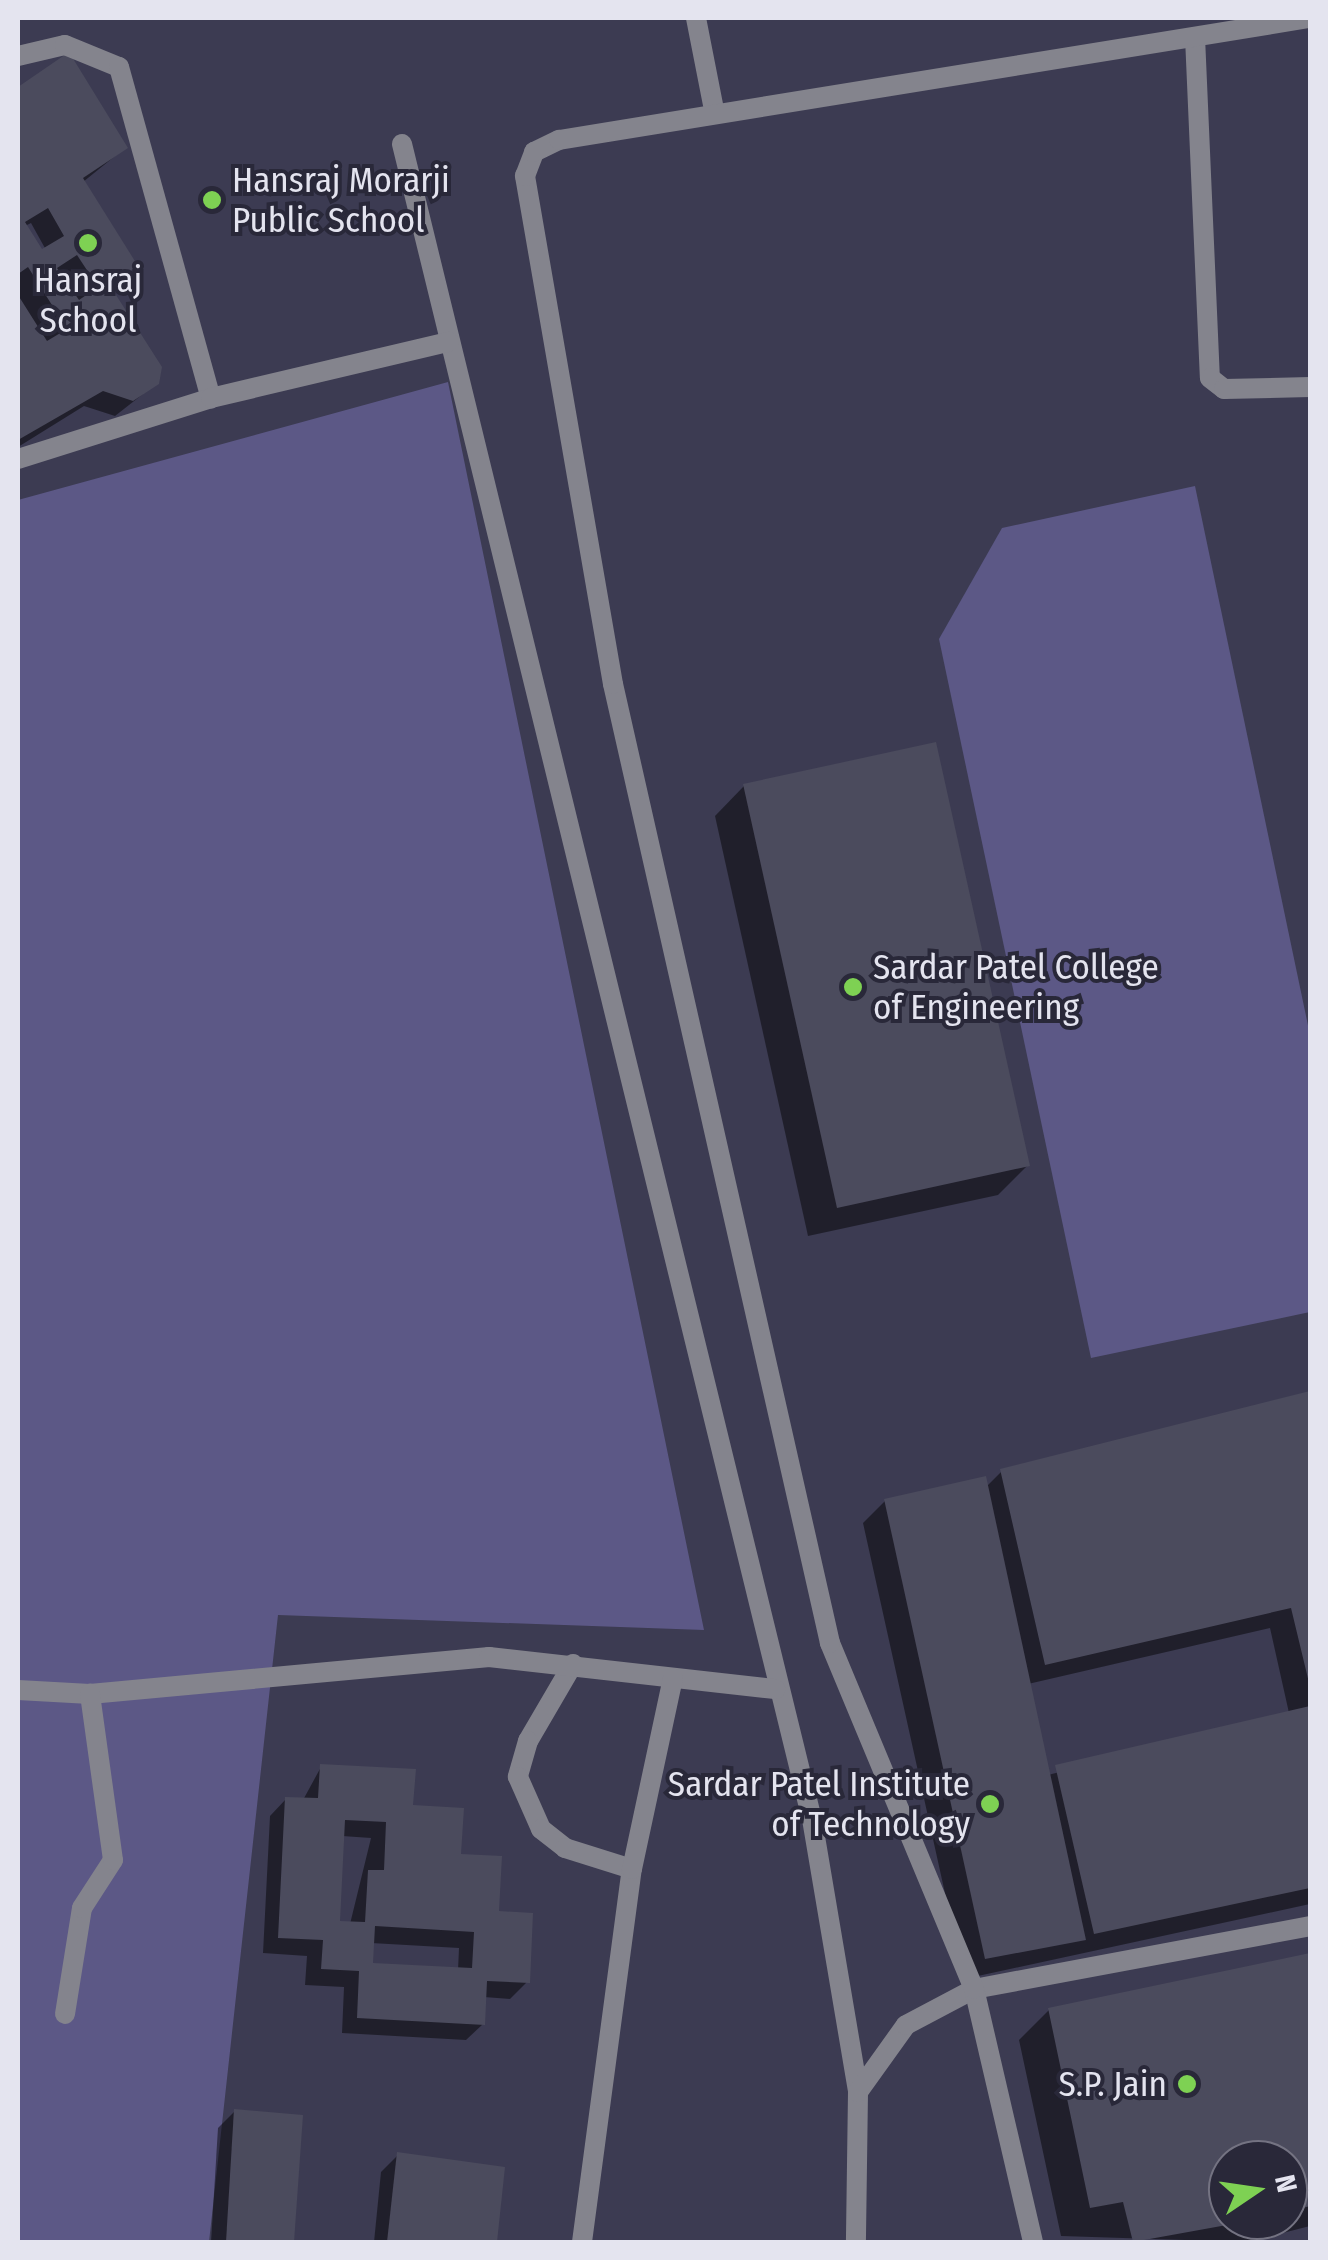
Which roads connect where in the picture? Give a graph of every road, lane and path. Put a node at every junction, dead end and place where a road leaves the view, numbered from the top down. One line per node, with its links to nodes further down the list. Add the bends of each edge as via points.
1 (696, 18): 5 (lane)
2 (1309, 18): 3 (lane)
3 (1195, 37): 5 (lane); 8 (lane, via 1210,378 1224,388)
4 (18, 56): 9 (lane, via 65,45 119,67 132,89)
5 (714, 110): 18 (lane, via 559,140 534,152 525,176 613,684 830,1644)
6 (402, 144): 7 (lane)
7 (448, 342): 9 (lane); 13 (lane)
8 (1310, 387)
9 (211, 398): 10 (lane)
10 (18, 459)
11 (573, 1664): 12 (lane); 15 (lane, via 488,1657); 16 (lane, via 528,1741 518,1777 541,1829 565,1848)
12 (673, 1678): 13 (lane); 16 (lane)
13 (775, 1689): 20 (lane, via 836,1934)
14 (18, 1690): 15 (lane)
15 (90, 1694): 19 (lane, via 112,1860 82,1908)
16 (632, 1869): 21 (lane)
17 (1310, 1926): 18 (lane)
18 (974, 1989): 20 (lane, via 906,2025); 23 (lane)
19 (66, 2014)
20 (858, 2092): 22 (lane)
21 (582, 2242)
22 (856, 2242)
23 (1033, 2242)

